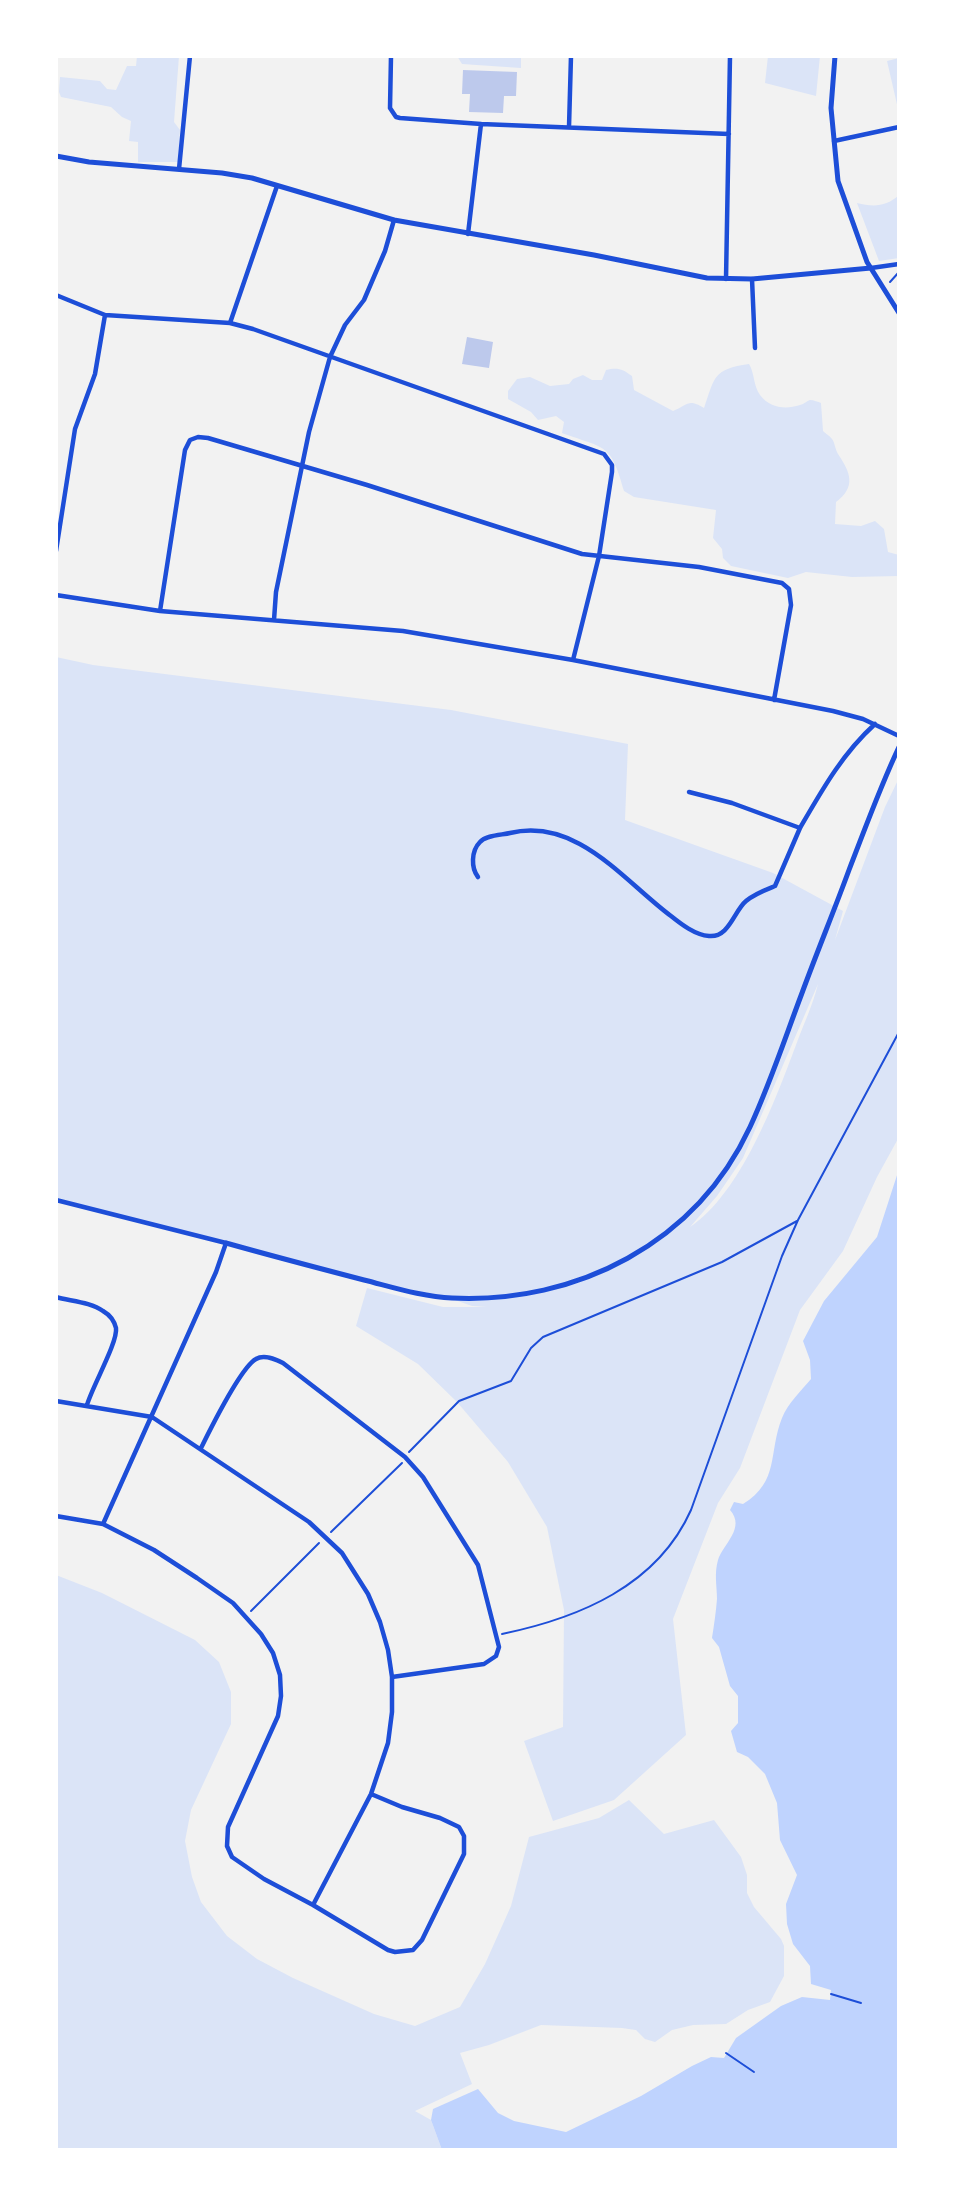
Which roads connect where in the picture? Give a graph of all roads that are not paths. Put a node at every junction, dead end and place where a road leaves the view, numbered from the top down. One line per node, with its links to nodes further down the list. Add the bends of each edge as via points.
1 (190, 56): 12 (street)
2 (391, 56): 6 (street, via 390,108 396,117)
3 (571, 56): 7 (street)
4 (730, 56): 9 (street)
5 (835, 56): 10 (street)
6 (481, 124): 7 (street); 15 (street)
7 (569, 127): 9 (street)
8 (899, 127): 10 (street)
9 (729, 134): 18 (street)
10 (834, 141): 17 (street, via 842,198)
11 (56, 156): 12 (street)
12 (179, 169): 13 (street)
13 (277, 186): 14 (street); 23 (street)
14 (394, 220): 15 (street); 25 (street, via 364,300 345,325)
15 (468, 234): 18 (street)
16 (899, 264): 17 (street)
17 (871, 268): 19 (street); 21 (street)
18 (726, 279): 19 (street)
19 (752, 279): 24 (street)
20 (56, 295): 22 (street)
21 (899, 313)
22 (105, 315): 23 (street); 27 (street, via 98,363 75,429)
23 (230, 323): 25 (street)
24 (755, 348)
25 (330, 357): 26 (street); 28 (street, via 604,454 612,472)
26 (303, 465): 28 (street, via 554,546); 30 (street, via 208,438 190,440); 31 (street)
27 (56, 551)
28 (600, 556): 32 (street); 33 (street, via 699,567 782,583 789,589 791,605)
29 (56, 595): 30 (street)
30 (160, 611): 31 (street)
31 (274, 620): 32 (street, via 403,631)
32 (573, 660): 33 (street)
33 (774, 700): 34 (street)
34 (875, 724): 35 (street); 38 (street, via 829,778)
35 (899, 736)
36 (899, 747): 41 (street, via 750,1127 718,1180 676,1225 623,1261 565,1286 493,1299 449,1298 399,1289)
37 (688, 792): 38 (street)
38 (800, 828): 39 (street, via 775,886 748,899 728,925 711,937 681,923 599,856 562,835 516,831 486,838 473,859)
39 (478, 877)
40 (56, 1200): 41 (street)
41 (226, 1244): 45 (street)
42 (56, 1297): 44 (street, via 102,1309 116,1327)
43 (56, 1401): 44 (street)
44 (87, 1405): 45 (street)
45 (152, 1417): 46 (street); 48 (street)
46 (201, 1448): 49 (street, via 301,1516 342,1553 380,1622); 49 (street, via 244,1372 255,1359 265,1357 283,1363 405,1457 423,1477 474,1557 499,1647 496,1656 484,1664)
47 (56, 1516): 48 (street)
48 (103, 1524): 51 (street, via 154,1550 233,1603 274,1653 280,1675 278,1716 228,1826 227,1846 232,1857 264,1879)
49 (392, 1677): 50 (street, via 387,1743)
50 (371, 1794): 51 (street); 51 (street, via 440,1818 459,1827 464,1836 464,1854 422,1940 413,1950 388,1950)
51 (313, 1905)

